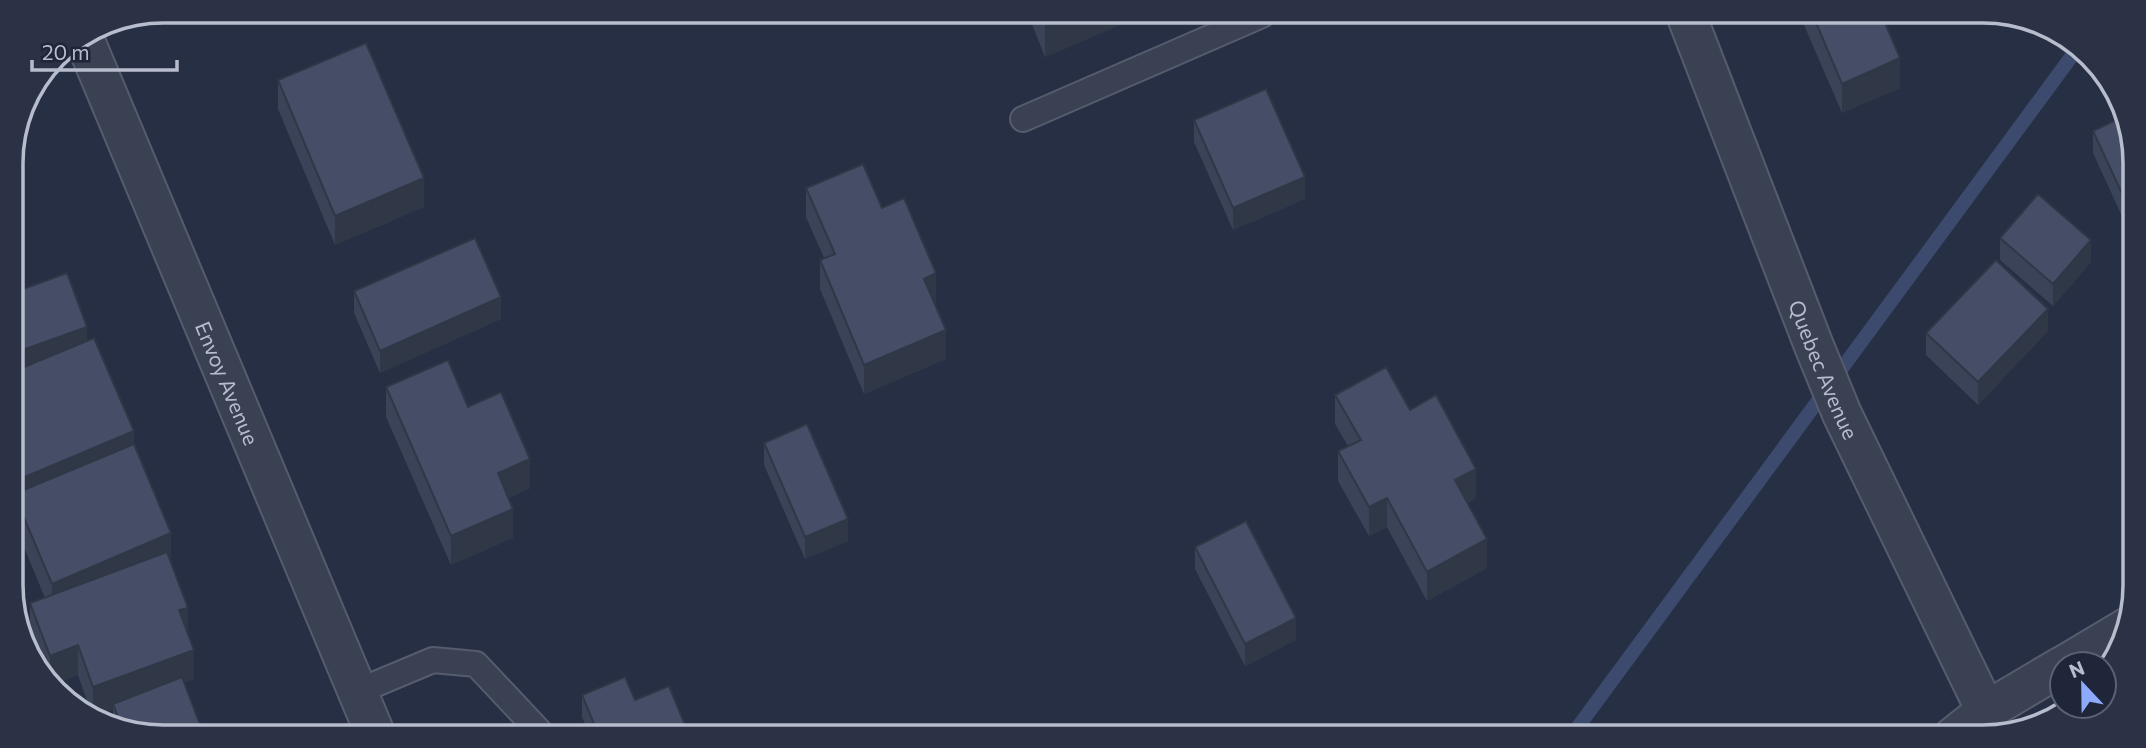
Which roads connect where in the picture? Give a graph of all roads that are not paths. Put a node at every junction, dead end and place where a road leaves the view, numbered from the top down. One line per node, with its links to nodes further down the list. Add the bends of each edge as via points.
1 (1244, 23): 4 (lane)
2 (1689, 23): 9 (street, Quebec Avenue, via 1842,414)
3 (87, 45): 8 (street, Envoy Avenue)
4 (1023, 119)
5 (2114, 635): 6 (street)
6 (2089, 650)
7 (2048, 674): 9 (street)
8 (359, 691): 10 (street, Envoy Avenue); 11 (lane, via 433,660 476,664)
9 (1986, 711): 12 (street)
10 (372, 725)
11 (534, 725)
12 (1968, 725)

